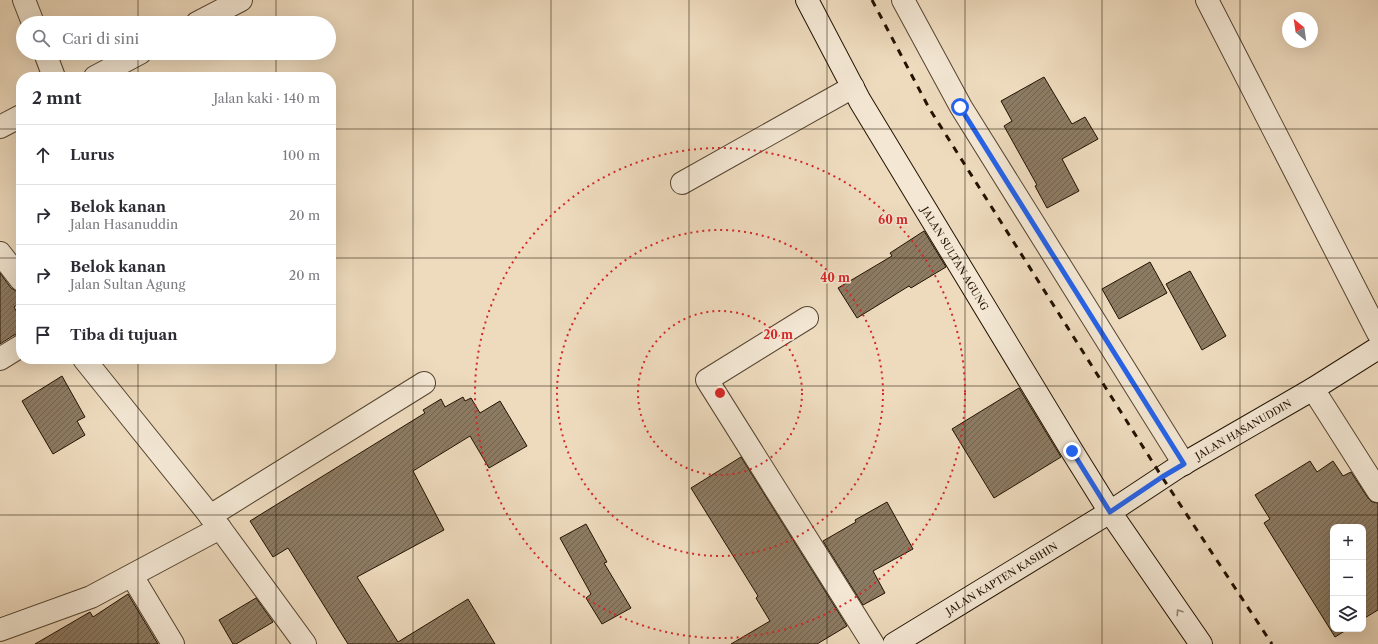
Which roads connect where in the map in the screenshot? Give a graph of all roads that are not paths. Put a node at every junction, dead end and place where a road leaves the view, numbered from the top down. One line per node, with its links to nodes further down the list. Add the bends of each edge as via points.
1 (24, 0): 6 (street)
2 (241, 0): 7 (street)
3 (807, 0): 12 (street, JALAN SULTAN AGUNG)
4 (903, 0): 26 (street, via 960,107)
5 (1207, 0): 19 (street)
6 (30, 16)
7 (210, 16)
8 (48, 60): 10 (street)
9 (127, 60): 11 (street)
10 (52, 72)
11 (104, 72)
12 (852, 86): 15 (street); 28 (street, JALAN SULTAN AGUNG)
13 (16, 119): 14 (street)
14 (0, 127)
15 (682, 183)
16 (0, 253): 17 (street)
17 (16, 274)
18 (807, 318): 34 (street, via 707,380)
19 (1378, 333)
20 (1378, 348): 25 (street, JALAN HASANUDDIN)
21 (16, 349): 22 (street)
22 (0, 359)
23 (88, 364): 29 (street)
24 (424, 383): 29 (street)
25 (1312, 389): 26 (street, JALAN HASANUDDIN); 27 (street)
26 (1184, 464): 28 (street, JALAN HASANUDDIN)
27 (1378, 492)
28 (1110, 512): 35 (street, JALAN KAPTEN KASIHIN); 36 (street, JALAN SULTAN AGUNG, one-way to 28)
29 (215, 522): 30 (street); 33 (street)
30 (132, 576): 31 (street, via 91,597); 32 (street)
31 (0, 630)
32 (173, 644)
33 (305, 644)
34 (873, 644)
35 (894, 644)
36 (1201, 644)

